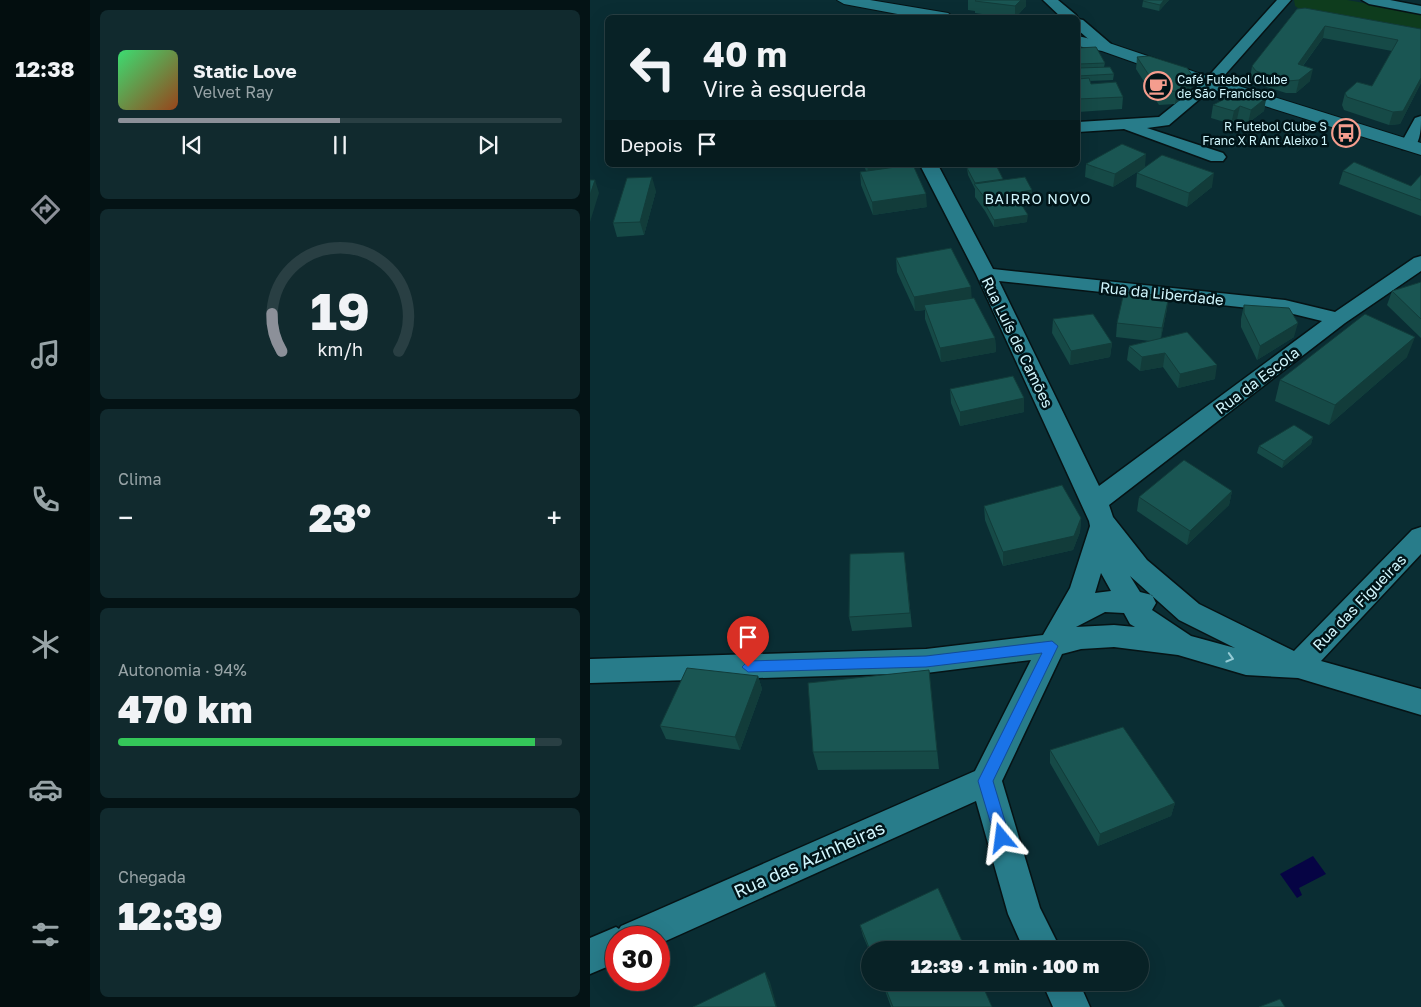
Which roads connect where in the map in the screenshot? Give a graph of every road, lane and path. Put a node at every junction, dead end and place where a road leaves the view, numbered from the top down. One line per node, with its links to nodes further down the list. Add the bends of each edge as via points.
1 (844, 0): 7 (street)
2 (1050, 0): 8 (street)
3 (1368, 0): 5 (street)
4 (1280, 5): 6 (street); 12 (street)
5 (1421, 10)
6 (1293, 13)
7 (906, 14)
8 (1068, 15)
9 (1080, 25): 11 (street)
10 (1080, 41): 11 (street)
11 (1106, 47): 12 (street)
12 (1210, 83): 14 (street, via 1163,122); 16 (street)
13 (1421, 120): 16 (street)
14 (1119, 124): 15 (street); 17 (street)
15 (1080, 127)
16 (1415, 147)
17 (1217, 157)
18 (930, 167): 20 (street, Rua Luís de Camões)
19 (1421, 262): 21 (street, Rua da Escola)
20 (986, 274): 21 (street, Rua da Liberdade, via 1285,306); 22 (street, Rua Luís de Camões)
21 (1338, 319): 22 (street, Rua da Escola)
22 (1099, 511): 24 (street); 25 (street, via 1106,558); 26 (street, via 1083,589)
23 (1421, 537): 31 (street, Rua das Figueiras)
24 (1138, 568): 25 (street); 27 (street, via 1190,612)
25 (1129, 602): 26 (street, via 1102,601); 27 (street, via 1153,604 1206,635); 28 (street, via 1114,624); 29 (street, via 1140,616)
26 (1068, 617): 30 (street)
27 (1234, 634): 31 (street)
28 (1100, 636): 29 (street); 30 (street, via 1081,637)
29 (1183, 645): 31 (street, one-way to 31, via 1246,663)
30 (1052, 646): 32 (street, via 926,661); 34 (street)
31 (1298, 666): 33 (street)
32 (590, 671)
33 (1421, 702)
34 (986, 781): 35 (street, Rua das Azinheiras); 36 (street, via 1025,914)
35 (660, 926)
36 (1038, 941)
37 (605, 950): 38 (street)
38 (590, 956)
39 (1064, 991): 40 (street)
40 (1072, 1007)

